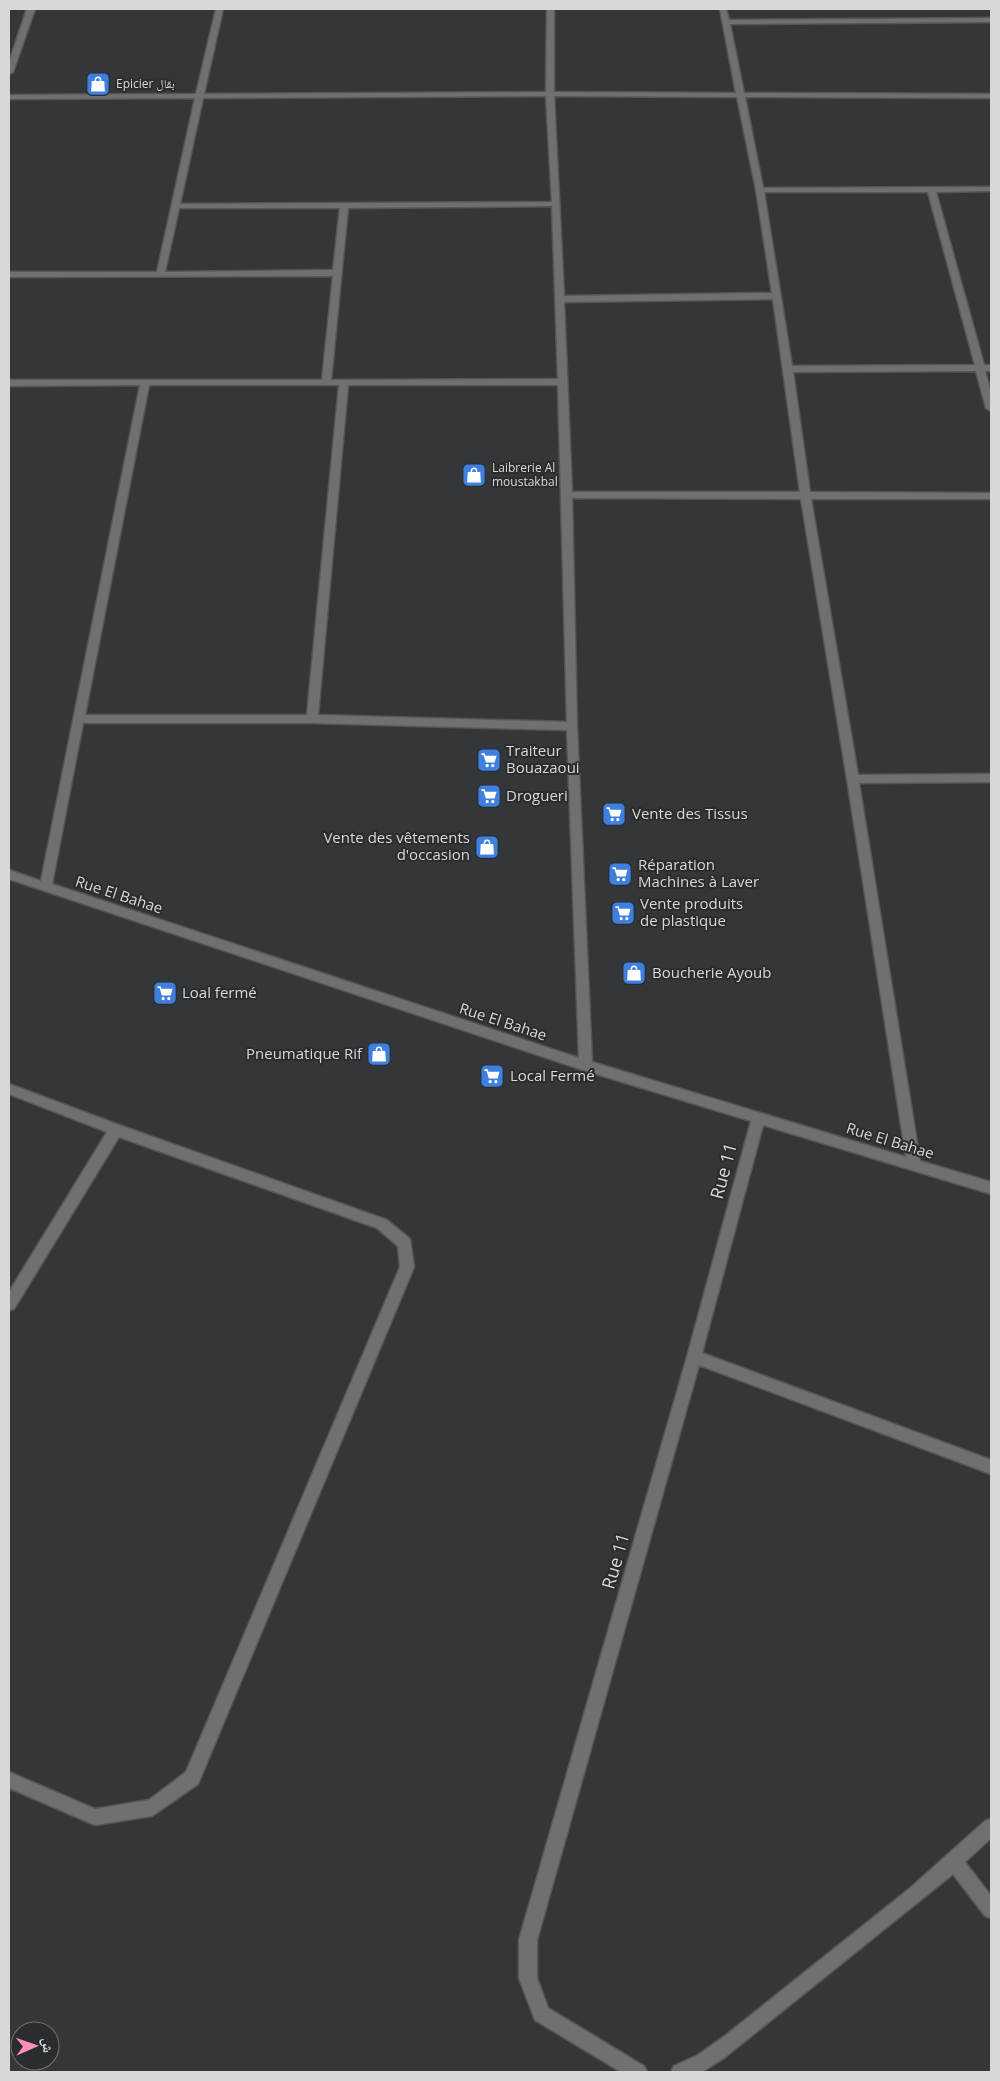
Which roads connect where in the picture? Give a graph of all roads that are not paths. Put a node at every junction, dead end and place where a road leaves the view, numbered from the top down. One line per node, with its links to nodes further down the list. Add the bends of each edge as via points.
1 (31, 9): 7 (street)
2 (219, 9): 9 (street)
3 (550, 9): 8 (street)
4 (723, 9): 6 (street)
5 (991, 20): 6 (street, via 892,18)
6 (726, 22): 10 (street)
7 (9, 72)
8 (550, 94): 9 (street); 10 (street); 16 (street)
9 (199, 96): 12 (street); 18 (street)
10 (741, 96): 11 (street); 15 (street)
11 (991, 96)
12 (9, 97)
13 (931, 188): 14 (street); 15 (street); 24 (street)
14 (991, 189)
15 (760, 190): 22 (street)
16 (556, 204): 17 (street); 23 (street)
17 (344, 205): 18 (street); 19 (street)
18 (174, 206): 21 (street)
19 (337, 273): 21 (street); 27 (street)
20 (9, 274): 21 (street)
21 (160, 275)
22 (776, 296): 23 (street); 26 (street)
23 (560, 299): 29 (street)
24 (981, 368): 25 (street); 26 (street); 32 (street)
25 (991, 368)
26 (788, 369): 33 (street)
27 (326, 382): 28 (street); 31 (street)
28 (344, 382): 29 (street); 37 (street)
29 (563, 382): 34 (street)
30 (9, 383): 31 (street)
31 (145, 383): 36 (street)
32 (991, 408)
33 (805, 494): 34 (street); 35 (street); 40 (street)
34 (567, 495): 38 (street)
35 (991, 496)
36 (79, 719): 37 (street); 42 (street)
37 (312, 720): 38 (street)
38 (572, 726): 43 (street)
39 (991, 778): 40 (street)
40 (853, 779): 47 (street)
41 (9, 875): 42 (street, Rue El Bahae)
42 (45, 888): 43 (street, Rue El Bahae)
43 (586, 1066): 45 (street, Rue El Bahae)
44 (9, 1089): 46 (street)
45 (758, 1118): 47 (street, Rue El Bahae); 50 (street, Rue 11)
46 (116, 1130): 49 (street); 52 (street, via 382,1224 405,1242 407,1267 192,1778 152,1808 95,1817)
47 (914, 1166): 48 (street, Rue El Bahae)
48 (991, 1188)
49 (9, 1304)
50 (694, 1357): 51 (street); 56 (street, Rue 11, via 528,1940 528,1978 541,2014)
51 (991, 1467)
52 (9, 1780)
53 (991, 1827): 54 (street)
54 (955, 1863): 55 (street); 57 (street, via 731,2041 690,2070)
55 (991, 1910)
56 (638, 2072)
57 (680, 2072)

